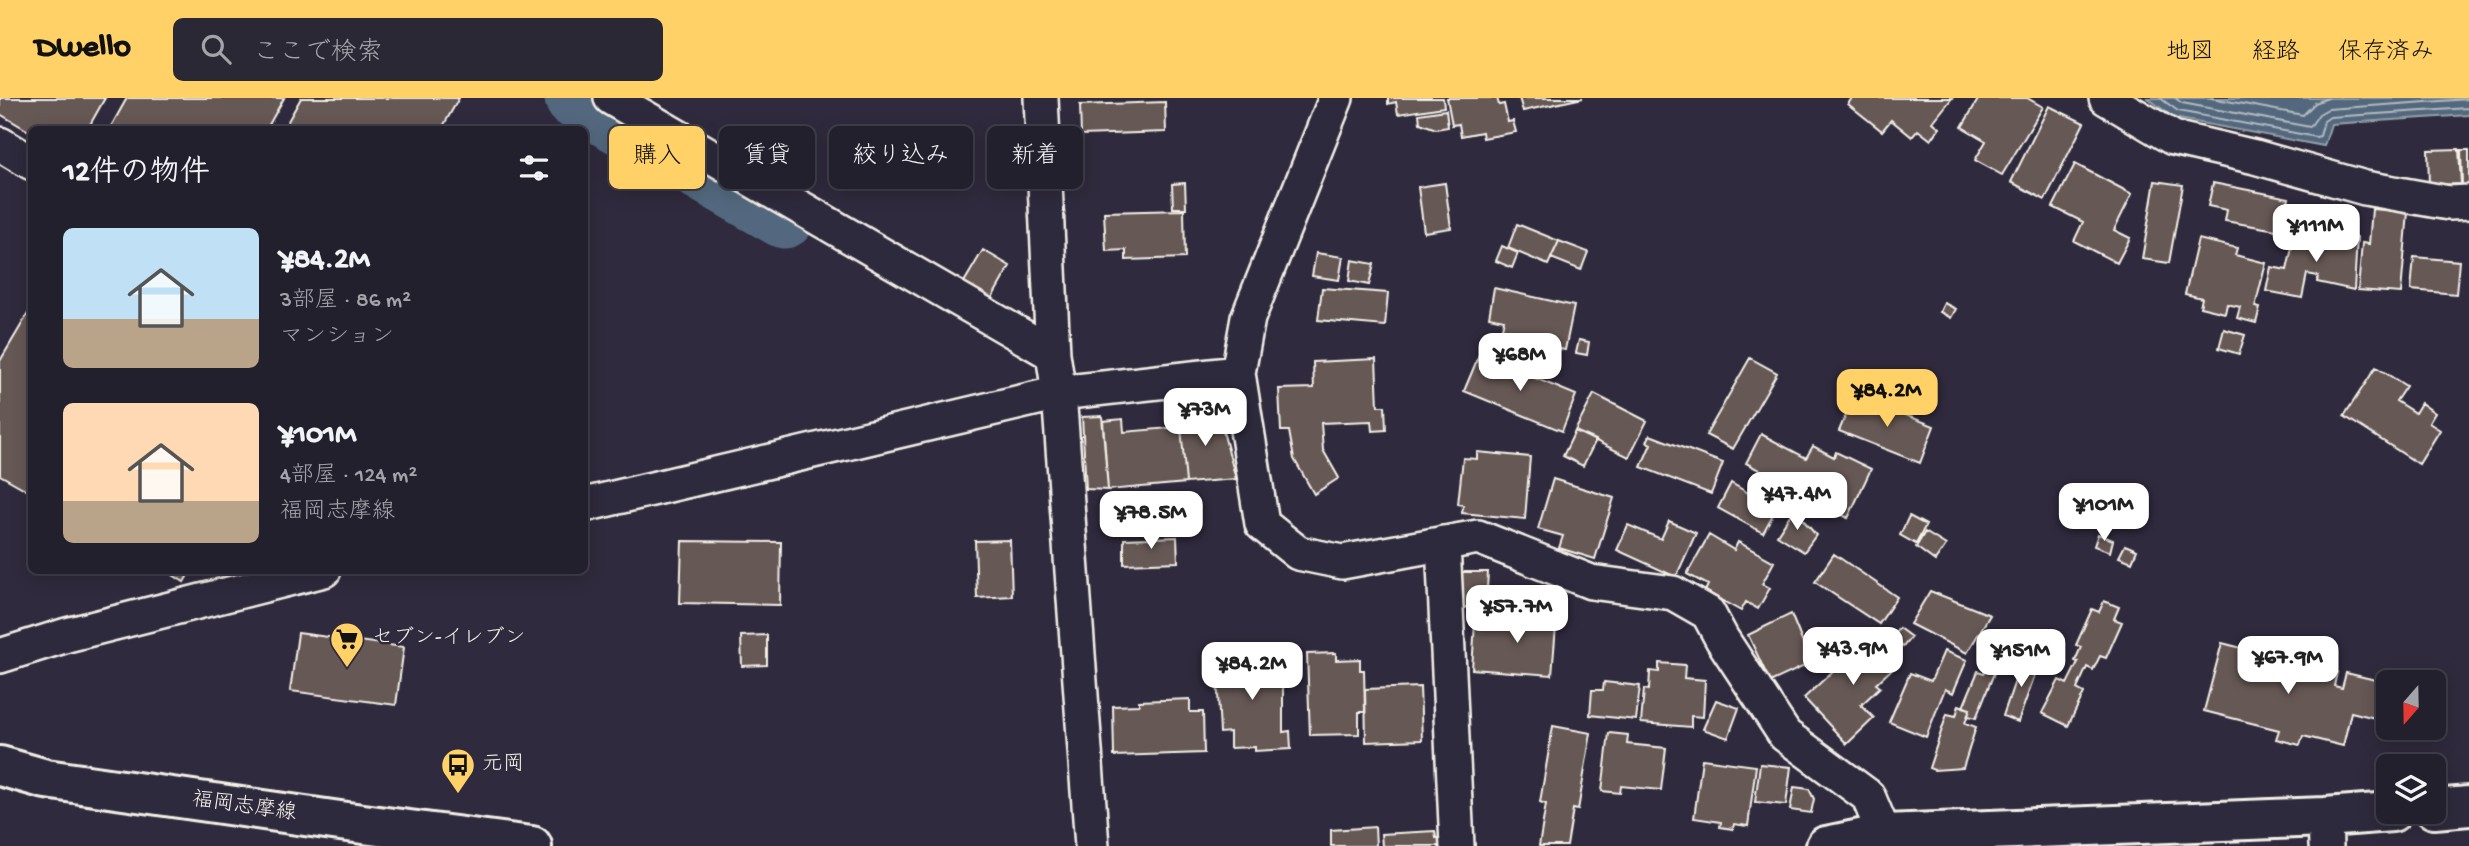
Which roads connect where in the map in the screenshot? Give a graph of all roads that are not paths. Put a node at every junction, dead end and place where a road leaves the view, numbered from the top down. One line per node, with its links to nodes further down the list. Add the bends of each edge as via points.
1 (611, 98): 8 (street)
2 (1041, 98): 8 (street)
3 (1336, 98): 9 (street, via 1248,318)
4 (2106, 98): 7 (street, via 2173,138 2365,188 2449,203)
5 (0, 144): 6 (street)
6 (28, 161)
7 (2469, 202)
8 (1054, 354): 10 (street)
9 (1238, 373): 10 (street); 12 (street, via 1262,524 1298,553 1342,562)
10 (1059, 393): 11 (street); 22 (street)
11 (588, 501)
12 (1443, 543): 20 (street, via 1478,537 1591,582 1673,593 1708,613 1786,735 1868,796); 23 (street)
13 (308, 574): 14 (street)
14 (0, 656)
15 (0, 766): 21 (main road, 福岡志摩線, via 46,779)
16 (2469, 806): 17 (main road)
17 (2446, 808)
18 (2376, 817): 19 (main road)
19 (2325, 831): 20 (main road)
20 (1884, 834): 24 (main road)
21 (532, 846)
22 (1092, 846)
23 (1457, 846)
24 (1826, 846)

